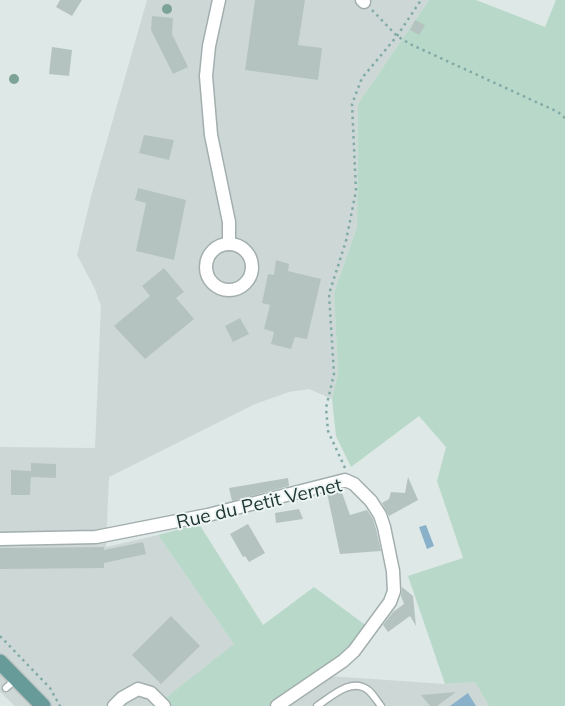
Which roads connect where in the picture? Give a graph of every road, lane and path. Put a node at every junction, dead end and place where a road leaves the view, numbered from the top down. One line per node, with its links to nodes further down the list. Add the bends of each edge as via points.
1 (219, 0): 6 (street, via 206,76 211,135 229,222)
2 (421, 0): 4 (path)
3 (363, 1): 4 (path)
4 (397, 36): 5 (path); 7 (path, via 362,78 352,104 356,191 346,241 329,294 334,374 326,408 328,431)
5 (565, 118)
6 (229, 244)
7 (354, 484): 8 (street, Rue du Petit Vernet, via 345,480 208,515 96,537); 15 (street, Rue du Petit Vernet, via 371,501 384,527 394,591 390,602 354,651)
8 (0, 539)
9 (0, 636): 12 (path, via 50,688)
10 (0, 662): 11 (main road, via 11,684)
11 (43, 706)
12 (60, 706)
13 (114, 706): 14 (street, via 138,689)
14 (164, 706)
15 (277, 706)
16 (317, 706): 17 (lane, via 346,687 359,686 368,690)
17 (381, 706)

